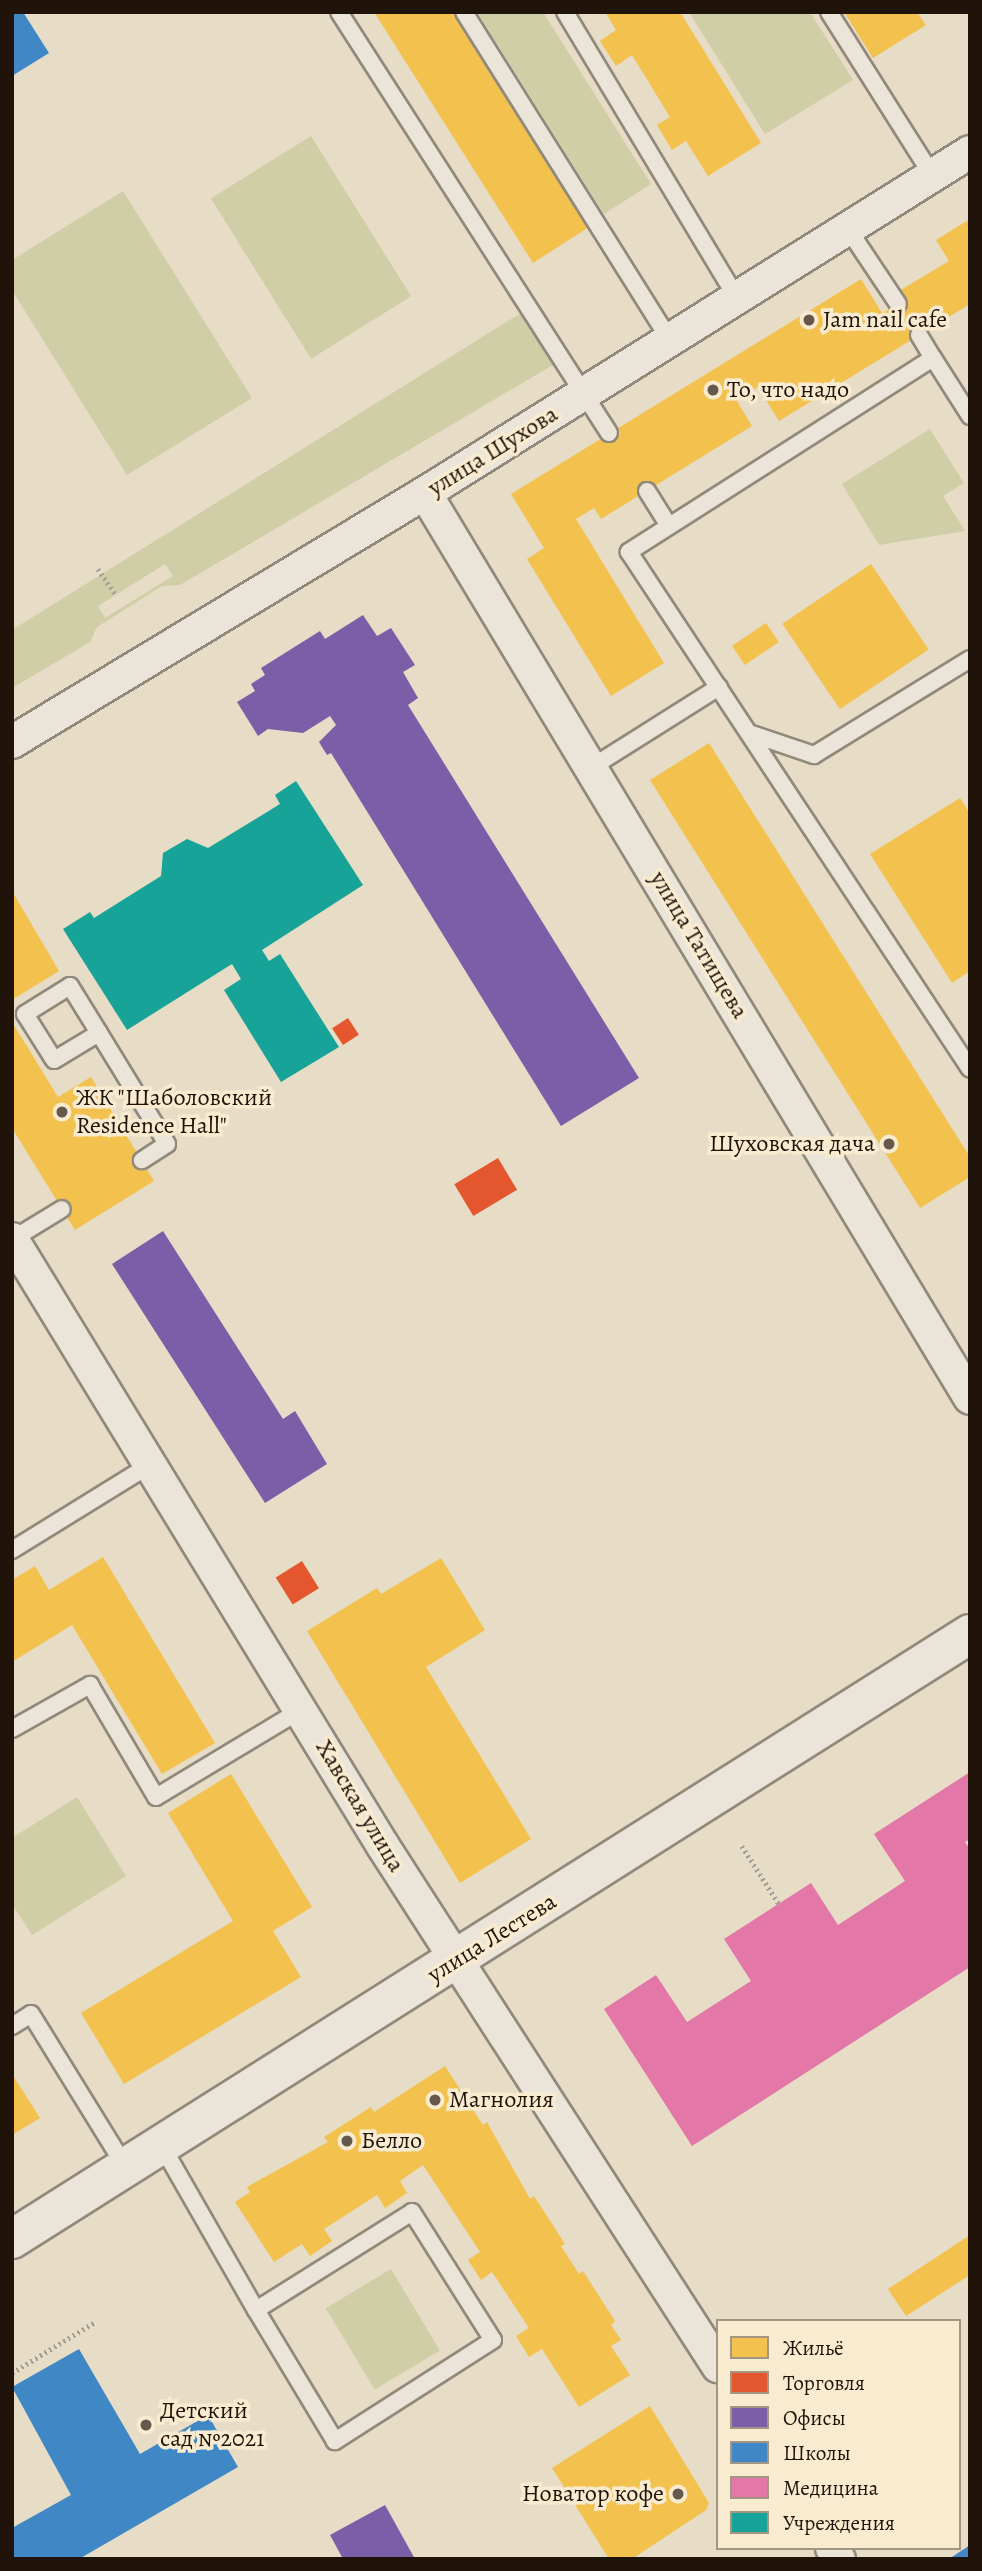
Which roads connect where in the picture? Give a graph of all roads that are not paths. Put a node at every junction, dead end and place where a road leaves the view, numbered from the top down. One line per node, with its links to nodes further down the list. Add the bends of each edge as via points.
1 (339, 12): 13 (lane)
2 (464, 12): 11 (lane)
3 (565, 12): 8 (lane)
4 (829, 12): 6 (lane)
5 (970, 152): 6 (street, улица Шухова)
6 (932, 175): 7 (street, улица Шухова)
7 (848, 229): 8 (street, улица Шухова); 9 (lane)
8 (737, 298): 11 (street, улица Шухова)
9 (898, 304)
10 (919, 335): 12 (lane)
11 (670, 340): 13 (street, улица Шухова)
12 (933, 358): 14 (lane); 18 (lane)
13 (584, 394): 15 (lane); 17 (street, улица Шухова)
14 (970, 416)
15 (609, 433)
16 (647, 491): 18 (lane)
17 (425, 493): 22 (street, улица Шухова); 23 (street, улица Татищева)
18 (669, 526): 20 (lane, via 629,552)
19 (970, 659): 21 (lane, via 814,755)
20 (719, 687): 21 (lane); 23 (lane)
21 (749, 733): 25 (lane)
22 (12, 743)
23 (592, 767): 29 (street, улица Татищева)
24 (99, 1033): 24 (lane, via 70,986 25,1014 54,1060); 26 (lane, via 167,1144)
25 (968, 1061)
26 (142, 1160)
27 (62, 1209): 28 (lane)
28 (13, 1239): 30 (street, Хавская улица)
29 (970, 1398)
30 (151, 1464): 31 (lane); 33 (street, Хавская улица)
31 (12, 1550)
32 (970, 1634): 35 (street, улица Лестева)
33 (301, 1710): 34 (lane, via 156,1797 90,1685); 35 (street, Хавская улица)
34 (12, 1729)
35 (458, 1960): 37 (street, улица Лестева); 41 (street, Хавская улица)
36 (12, 2025): 38 (lane, via 32,2014)
37 (162, 2146): 38 (street, улица Лестева); 40 (lane)
38 (126, 2168): 39 (street, улица Лестева)
39 (12, 2239)
40 (256, 2310): 40 (lane, via 412,2212 493,2340 335,2441)
41 (716, 2364)

